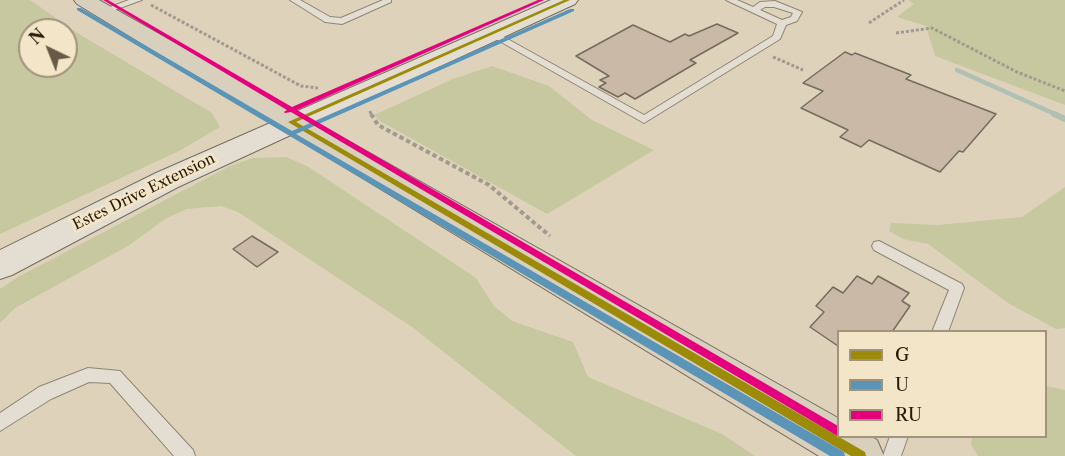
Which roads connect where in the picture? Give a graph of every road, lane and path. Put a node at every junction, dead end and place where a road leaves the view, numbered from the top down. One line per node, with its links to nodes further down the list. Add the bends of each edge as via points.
1 (140, 0): 7 (lane); 15 (path, via 301,86)
2 (294, 0): 3 (lane, via 328,20 342,21)
3 (387, 0)
4 (568, 0): 12 (main road, Estes Drive Extension)
5 (730, 0): 8 (lane)
6 (904, 0): 10 (path)
7 (94, 6): 18 (main road)
8 (754, 11): 9 (lane); 9 (lane, via 775,3 798,12 794,19)
9 (782, 23): 13 (lane, via 777,37)
10 (869, 23)
11 (896, 33): 16 (path, via 932,28 1017,72)
12 (492, 34): 13 (lane, via 644,120); 18 (main road, Estes Drive Extension)
13 (757, 50): 14 (path)
14 (803, 70)
15 (321, 88)
16 (1065, 91)
17 (360, 111): 19 (path, via 370,111 372,119 388,132 489,185)
18 (291, 122): 21 (main road, Estes Drive Extension, via 124,200); 26 (main road)
19 (550, 236)
20 (879, 246): 22 (lane, via 957,288)
21 (0, 266)
22 (941, 330)
23 (0, 423): 25 (lane, via 45,393 88,375 114,376)
24 (898, 438): 27 (lane)
25 (186, 456)
26 (861, 456)
27 (892, 456)

